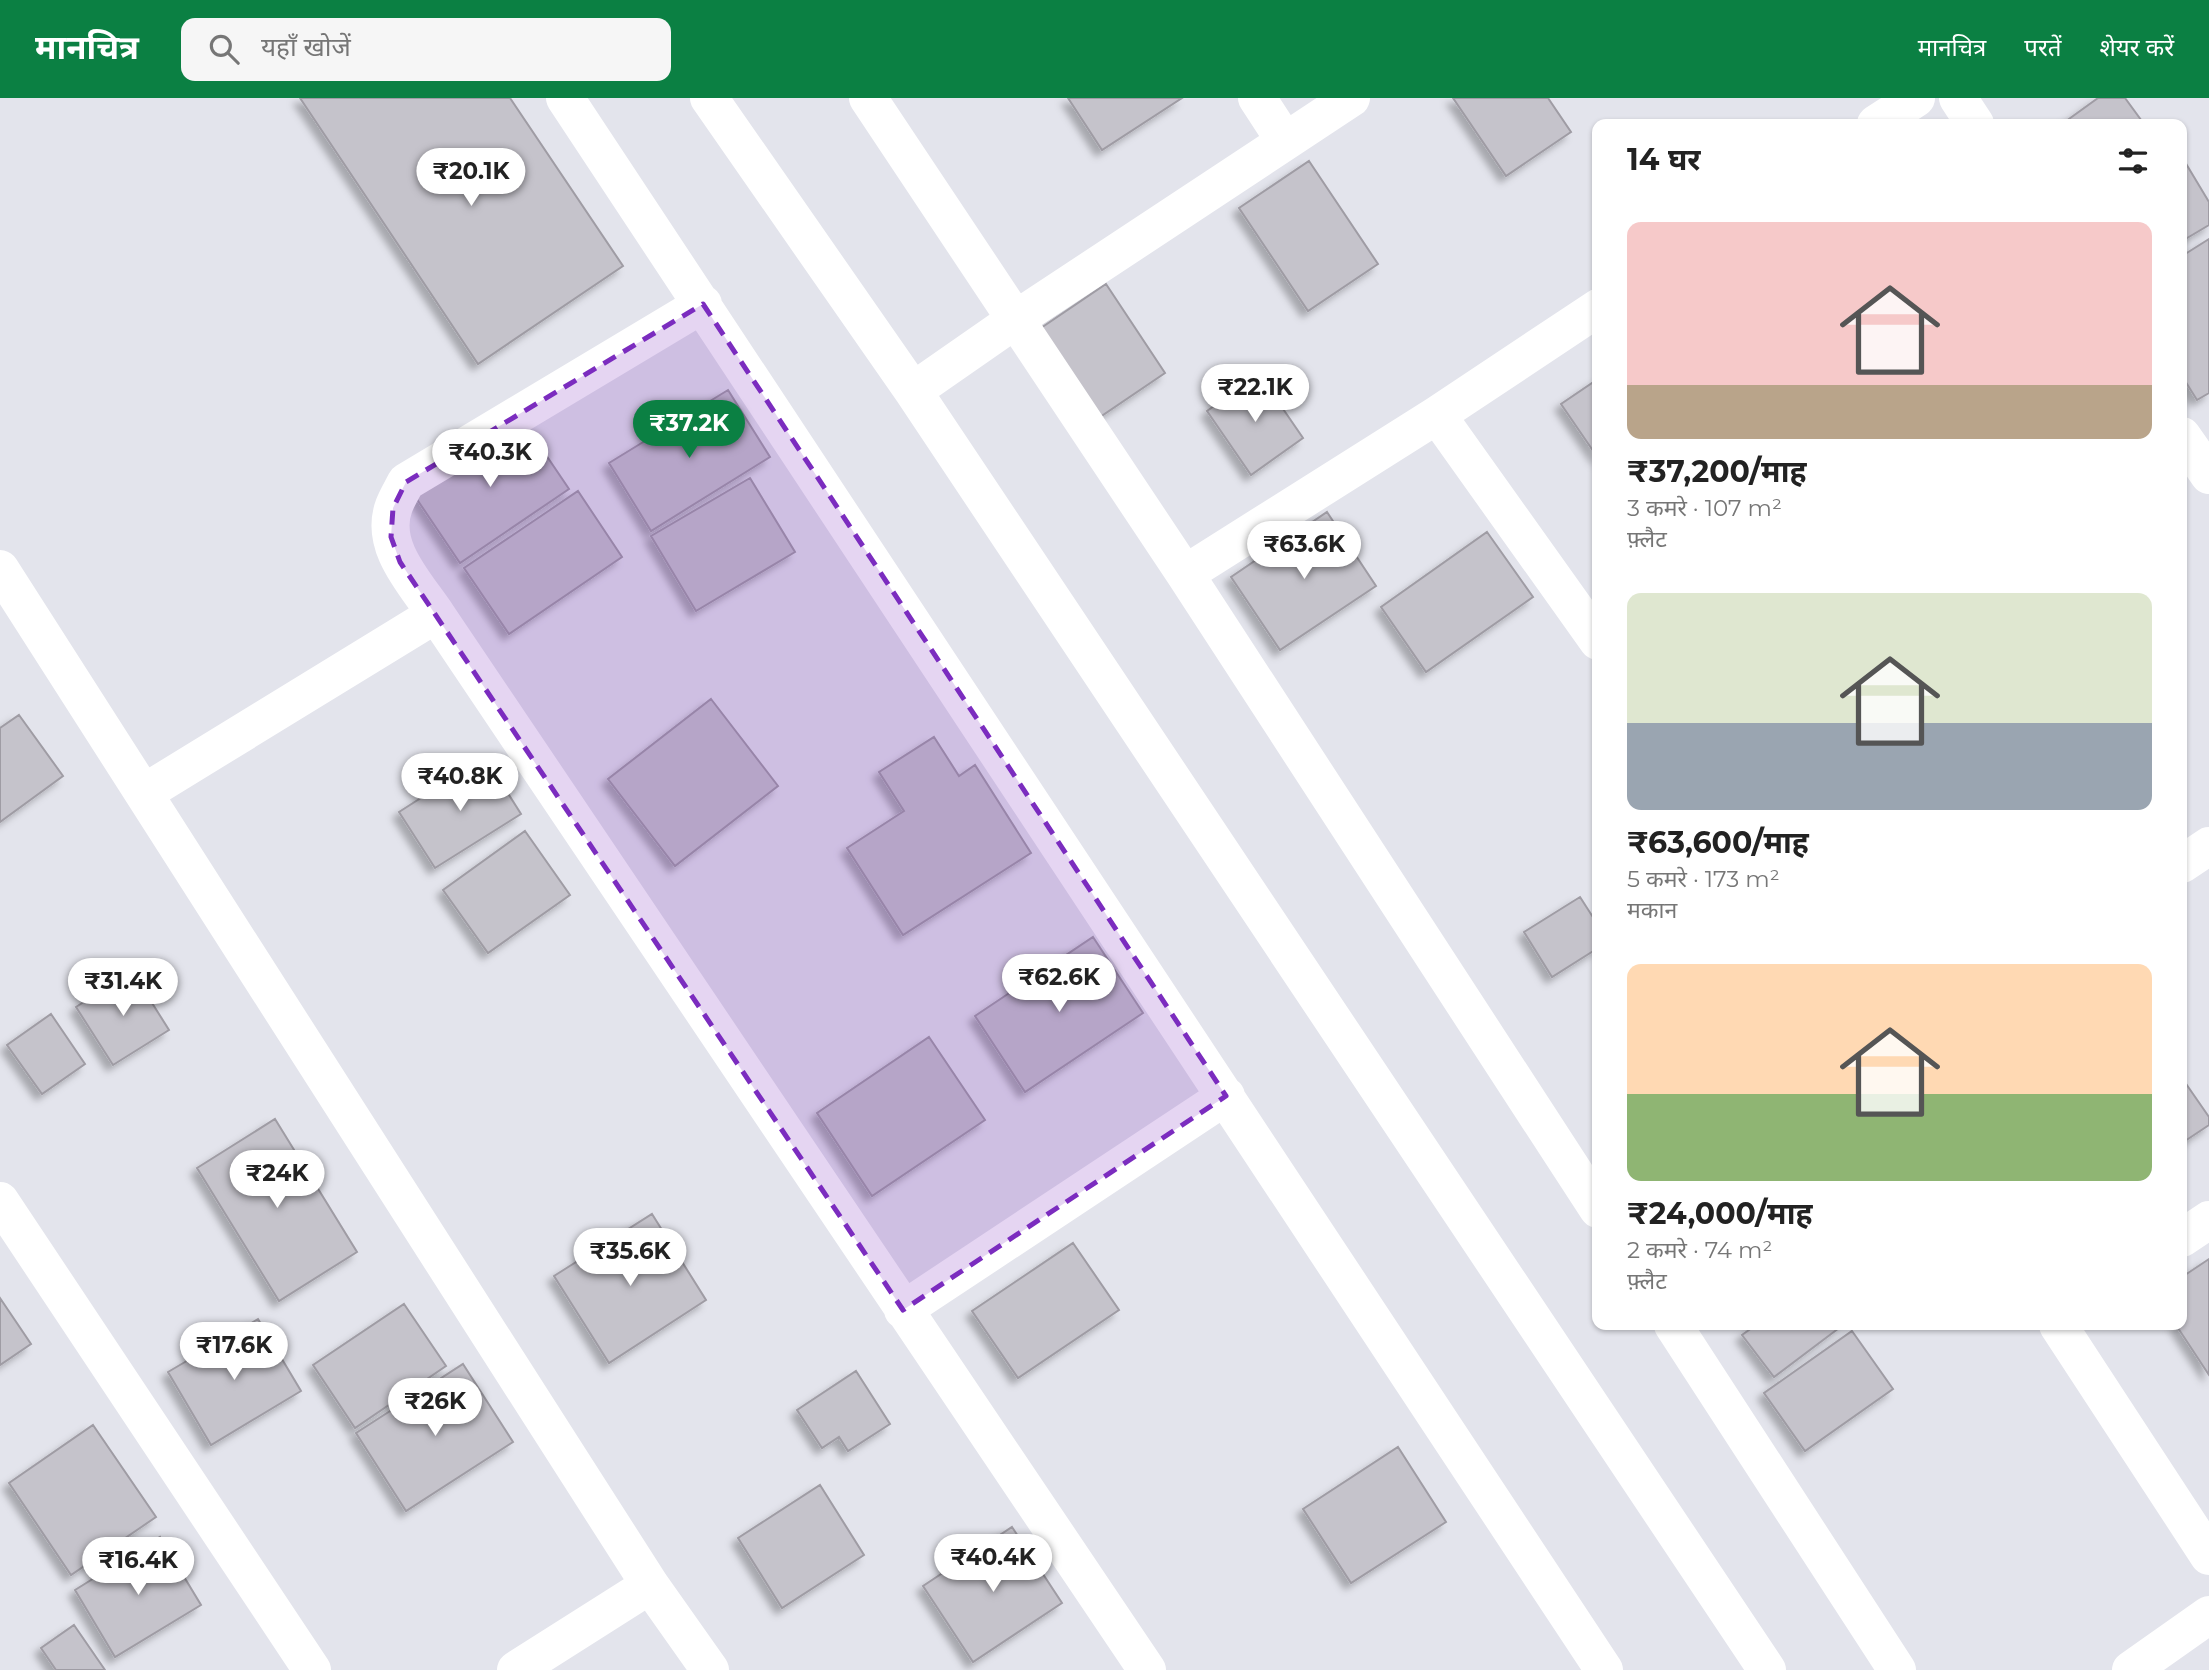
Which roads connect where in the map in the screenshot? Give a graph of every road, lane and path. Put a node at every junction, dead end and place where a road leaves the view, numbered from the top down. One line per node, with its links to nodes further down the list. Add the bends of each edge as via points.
1 (565, 98): 11 (street)
2 (709, 98): 14 (street)
3 (868, 98): 13 (street)
4 (1257, 98): 10 (street)
5 (1351, 98): 10 (street)
6 (1916, 98): 8 (street)
7 (1958, 98): 9 (street)
8 (1884, 119)
9 (1972, 119)
10 (1285, 141): 13 (street)
11 (703, 304): 21 (street, via 406,482 393,508 391,537 400,562); 26 (street)
12 (1592, 312): 15 (street)
13 (1015, 320): 14 (street); 19 (street)
14 (914, 391): 42 (street)
15 (1437, 415): 19 (street); 22 (street)
16 (2187, 443): 17 (street)
17 (2209, 475)
18 (0, 569): 20 (street)
19 (1185, 574): 27 (street)
20 (11, 609): 23 (street)
21 (436, 614): 23 (street); 31 (street)
22 (1592, 633)
23 (144, 793): 35 (street)
24 (2209, 846): 25 (street)
25 (2187, 861)
26 (1226, 1096): 31 (street); 41 (street)
27 (1592, 1200)
28 (0, 1201): 37 (street)
29 (2209, 1220): 30 (street)
30 (2187, 1235)
31 (903, 1310): 40 (street)
32 (1676, 1330): 43 (street)
33 (2061, 1330): 34 (street)
34 (2209, 1556)
35 (650, 1584): 38 (street); 39 (street)
36 (2209, 1615): 44 (street)
37 (312, 1670)
38 (516, 1670)
39 (710, 1670)
40 (1147, 1670)
41 (1604, 1670)
42 (1767, 1670)
43 (1897, 1670)
44 (2131, 1670)

